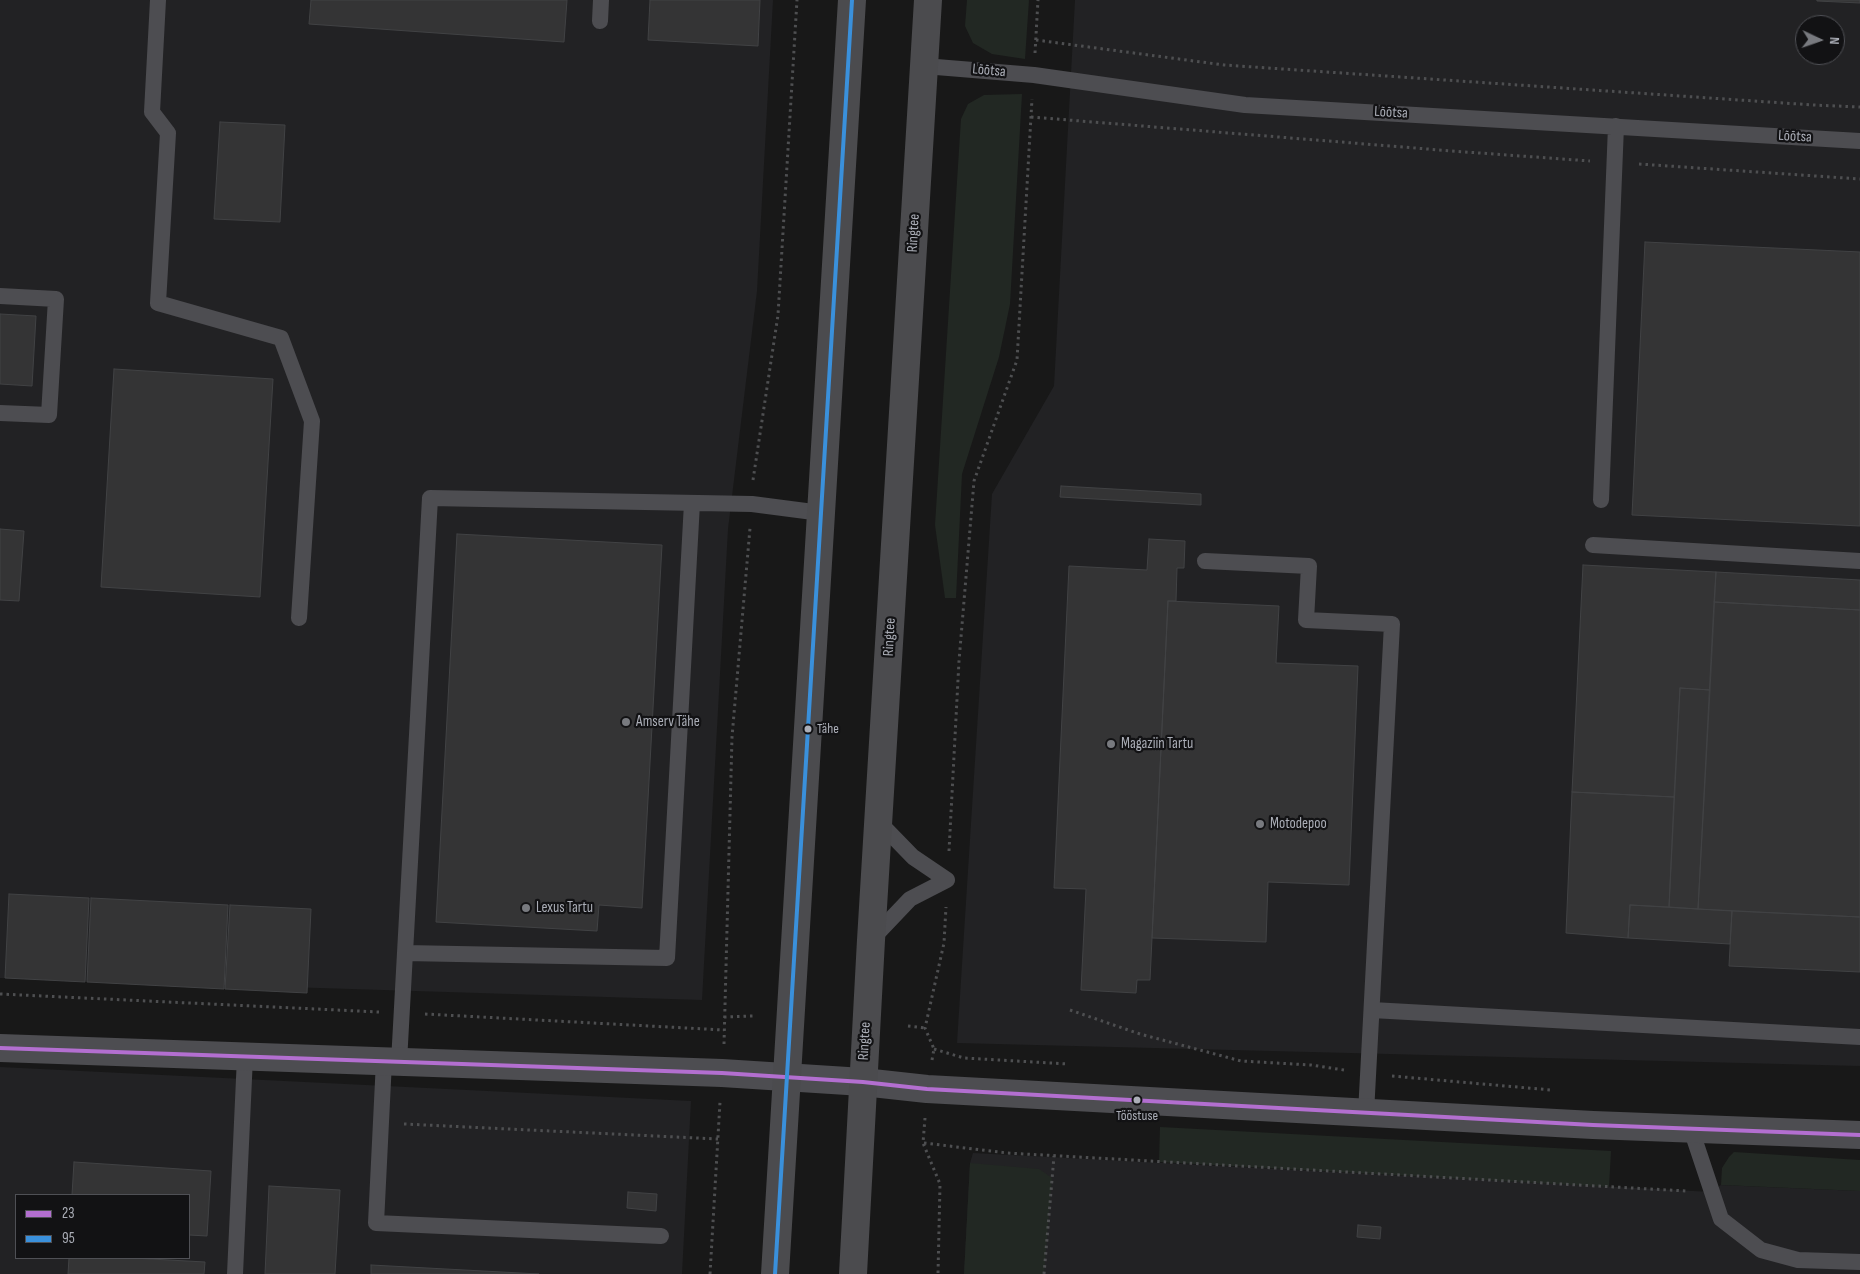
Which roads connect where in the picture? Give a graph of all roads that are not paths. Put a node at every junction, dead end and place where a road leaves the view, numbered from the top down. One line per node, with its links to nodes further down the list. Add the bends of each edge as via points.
1 (158, 0): 17 (lane, via 152,112 168,133 158,303 281,338 312,421)
2 (601, 0): 5 (lane)
3 (852, 0): 13 (main road)
4 (928, 0): 6 (main road, Ringtee)
5 (600, 21)
6 (924, 66): 7 (lane, Lõõtsa, via 1034,75 1245,105); 18 (main road, Ringtee)
7 (1616, 126): 8 (lane, Lõõtsa); 11 (lane)
8 (1860, 141)
9 (0, 296): 10 (lane, via 56,300 49,415)
10 (0, 412)
11 (1601, 500)
12 (692, 503): 13 (lane, via 752,504); 20 (lane, via 430,498); 20 (lane, via 667,958)
13 (821, 513): 26 (main road)
14 (1593, 545): 16 (lane)
15 (1206, 561): 21 (lane, via 1309,566 1306,620 1392,624)
16 (1860, 561)
17 (299, 618)
18 (878, 821): 19 (main road, Ringtee); 19 (lane, via 913,857 947,880 910,899)
19 (871, 940): 27 (main road, Ringtee)
20 (405, 953): 25 (lane, via 401,1013)
21 (1372, 1010): 22 (lane); 28 (lane)
22 (1860, 1037)
23 (0, 1048): 24 (street)
24 (245, 1056): 25 (street); 33 (lane)
25 (391, 1062): 26 (street); 31 (lane, via 382,1123 376,1223)
26 (786, 1077): 27 (street); 34 (main road)
27 (863, 1082): 28 (street, via 927,1089); 35 (main road, Ringtee)
28 (1366, 1113): 29 (street)
29 (1691, 1128): 30 (street); 32 (lane, via 1721,1219 1760,1250 1798,1260)
30 (1860, 1135)
31 (662, 1236)
32 (1860, 1262)
33 (235, 1274)
34 (775, 1274)
35 (853, 1274)

